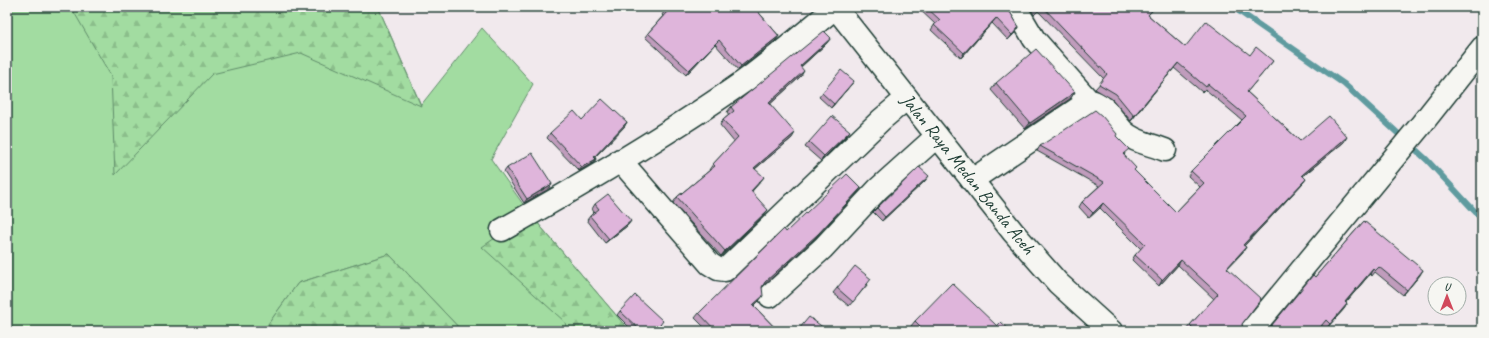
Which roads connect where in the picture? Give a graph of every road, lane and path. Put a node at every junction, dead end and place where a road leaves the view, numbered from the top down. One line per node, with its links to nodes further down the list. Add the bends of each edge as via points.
1 (835, 7): 4 (main road, Jalan Raya Medan Banda Aceh); 8 (main road, via 744,81)
2 (1015, 7): 5 (main road, via 1034,39)
3 (1482, 48): 13 (main road)
4 (907, 98): 6 (main road, Jalan Raya Medan Banda Aceh); 8 (main road, via 725,270 710,264)
5 (1089, 101): 7 (main road, via 1100,103 1123,132); 9 (main road)
6 (937, 136): 9 (main road, Jalan Raya Medan Banda Aceh); 11 (main road, via 878,189 823,248)
7 (1165, 150)
8 (620, 160): 10 (main road)
9 (972, 180): 12 (main road, Jalan Raya Medan Banda Aceh, via 1058,284)
10 (502, 230)
11 (770, 296)
12 (1109, 330)
13 (1251, 331)

